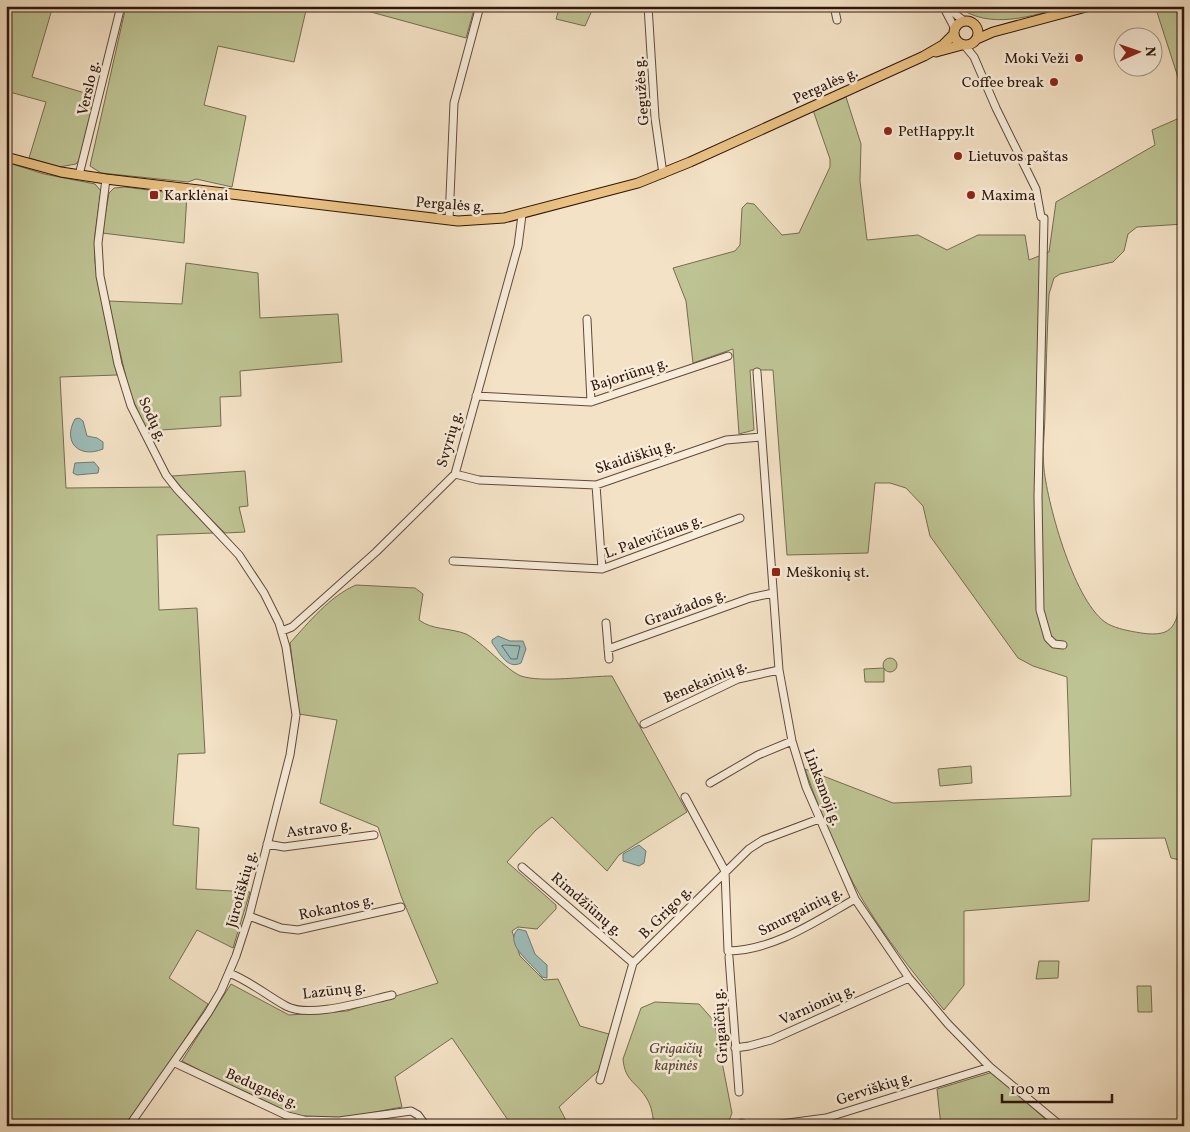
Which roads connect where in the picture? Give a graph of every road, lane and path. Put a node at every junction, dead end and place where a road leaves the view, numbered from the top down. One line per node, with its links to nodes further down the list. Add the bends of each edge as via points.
1 (121, 6): 19 (street, Verslo g.)
2 (480, 6): 22 (street, via 454,102)
3 (648, 6): 18 (street, Gegužės g.)
4 (834, 6): 8 (street)
5 (943, 6): 12 (street)
6 (949, 6): 9 (street)
7 (1090, 6): 11 (main road)
8 (837, 20)
9 (964, 21): 10 (main road); 12 (main road)
10 (976, 26): 11 (main road); 13 (main road, via 979,33)
11 (1008, 28): 13 (main road)
12 (955, 31): 14 (main road, via 956,40); 15 (main road, Pergalės g., via 943,45)
13 (976, 41): 14 (main road); 16 (street)
14 (964, 45): 15 (main road, Pergalės g.); 16 (street)
15 (924, 56): 18 (main road, Pergalės g.)
16 (974, 57): 37 (street, via 1036,189 1040,216 1044,218 1038,497 1040,610 1048,638 1054,644)
17 (6, 157): 19 (main road, Pergalės g.)
18 (662, 174): 21 (main road, Pergalės g., via 610,192)
19 (79, 175): 20 (main road, Pergalės g.)
20 (106, 179): 22 (main road, Pergalės g.); 36 (street, Sodų g., via 98,259 113,339 131,406 166,475 239,555 264,593)
21 (522, 215): 22 (main road, Pergalės g., via 491,221); 26 (street, Svyrių g., via 518,246)
22 (449, 220)
23 (587, 319): 27 (street)
24 (728, 356): 27 (street, Bajoriūnų g.)
25 (757, 372): 28 (street, Linksmoji g.)
26 (476, 396): 27 (street, Bajoriūnų g.); 29 (street, Svyrių g.)
27 (591, 402)
28 (761, 436): 30 (street, Skaidiškių g., via 726,440); 34 (street, Linksmoji g.)
29 (456, 474): 30 (street, Skaidiškių g., via 479,480); 36 (street, Svyrių g., via 376,552 292,627)
30 (596, 485): 33 (street)
31 (740, 518): 33 (street, L. Palevičiaus g.)
32 (453, 561): 33 (street, L. Palevičiaus g.)
33 (602, 569)
34 (773, 593): 38 (street, Graužados g., via 750,598); 40 (street, Linksmoji g.)
35 (606, 623): 38 (street)
36 (282, 631): 47 (street, Jūrotiškių g., via 294,692 295,730)
37 (1063, 645)
38 (608, 649): 39 (street)
39 (609, 659)
40 (779, 670): 41 (street, Benekainių g., via 738,679); 42 (street, Linksmoji g.)
41 (644, 724)
42 (792, 741): 43 (street, via 758,755); 45 (street, Linksmoji g.)
43 (710, 783)
44 (685, 797): 49 (street, Grigaičių g.)
45 (819, 819): 49 (street, B. Grigo g., via 763,840); 50 (street, Linksmoji g.)
46 (374, 835): 47 (street, Astravo g., via 284,847)
47 (267, 844): 52 (street, Jūrotiškių g.)
48 (522, 867): 54 (street, Rimdžiūnų g.)
49 (725, 871): 53 (street, Grigaičių g.); 54 (street, B. Grigo g.)
50 (855, 899): 53 (street, Smurgainių g., via 766,945); 56 (street, Linksmoji g.)
51 (401, 907): 52 (street, Rokantos g., via 298,930 281,928)
52 (249, 916): 55 (street, Jūrotiškių g.)
53 (728, 954): 58 (street, Grigaičių g.)
54 (634, 963): 61 (street, B. Grigo g.)
55 (229, 974): 57 (street, Lazūnų g., via 296,1009 321,1009); 59 (street, Jūrotiškių g.)
56 (909, 978): 58 (street, Varnionių g., via 770,1040); 60 (street, Linksmoji g.)
57 (392, 995)
58 (735, 1048): 62 (street, Grigaičių g.)
59 (175, 1062): 63 (street, Jūrotiškių g.); 64 (street, Bedugnės g., via 288,1116 339,1121 411,1111)
60 (990, 1067): 65 (street, Gerviškių g., via 826,1118); 66 (street, Linksmoji g.)
61 (600, 1080)
62 (739, 1092)
63 (129, 1126)
64 (426, 1126)
65 (764, 1126)
66 (1061, 1126)

